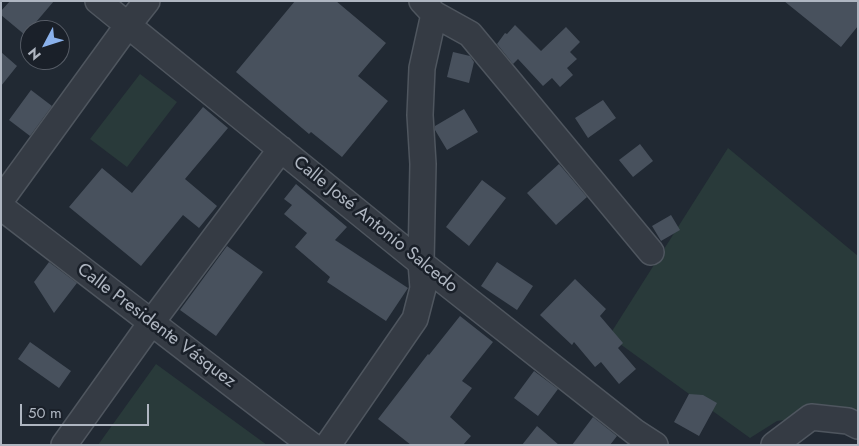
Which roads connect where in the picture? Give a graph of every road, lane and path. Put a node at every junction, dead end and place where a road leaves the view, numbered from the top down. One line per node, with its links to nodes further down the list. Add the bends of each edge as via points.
1 (98, 1): 4 (street, Calle José Antonio Salcedo)
2 (147, 1): 4 (street)
3 (428, 8): 8 (street, via 470,34); 9 (street, via 420,115 423,164)
4 (128, 25): 5 (street, Calle José Antonio Salcedo); 6 (street)
5 (281, 149): 9 (street, Calle José Antonio Salcedo); 10 (street)
6 (1, 200)
7 (1, 207): 10 (street, Calle Presidente Vásquez)
8 (652, 252)
9 (421, 263): 12 (street, Calle José Antonio Salcedo); 15 (street, via 424,288 415,319)
10 (151, 323): 13 (street); 14 (street, Calle Presidente Vásquez)
11 (858, 426): 16 (street, via 848,421 811,417)
12 (639, 441)
13 (64, 445)
14 (311, 445)
15 (328, 445)
16 (774, 445)

